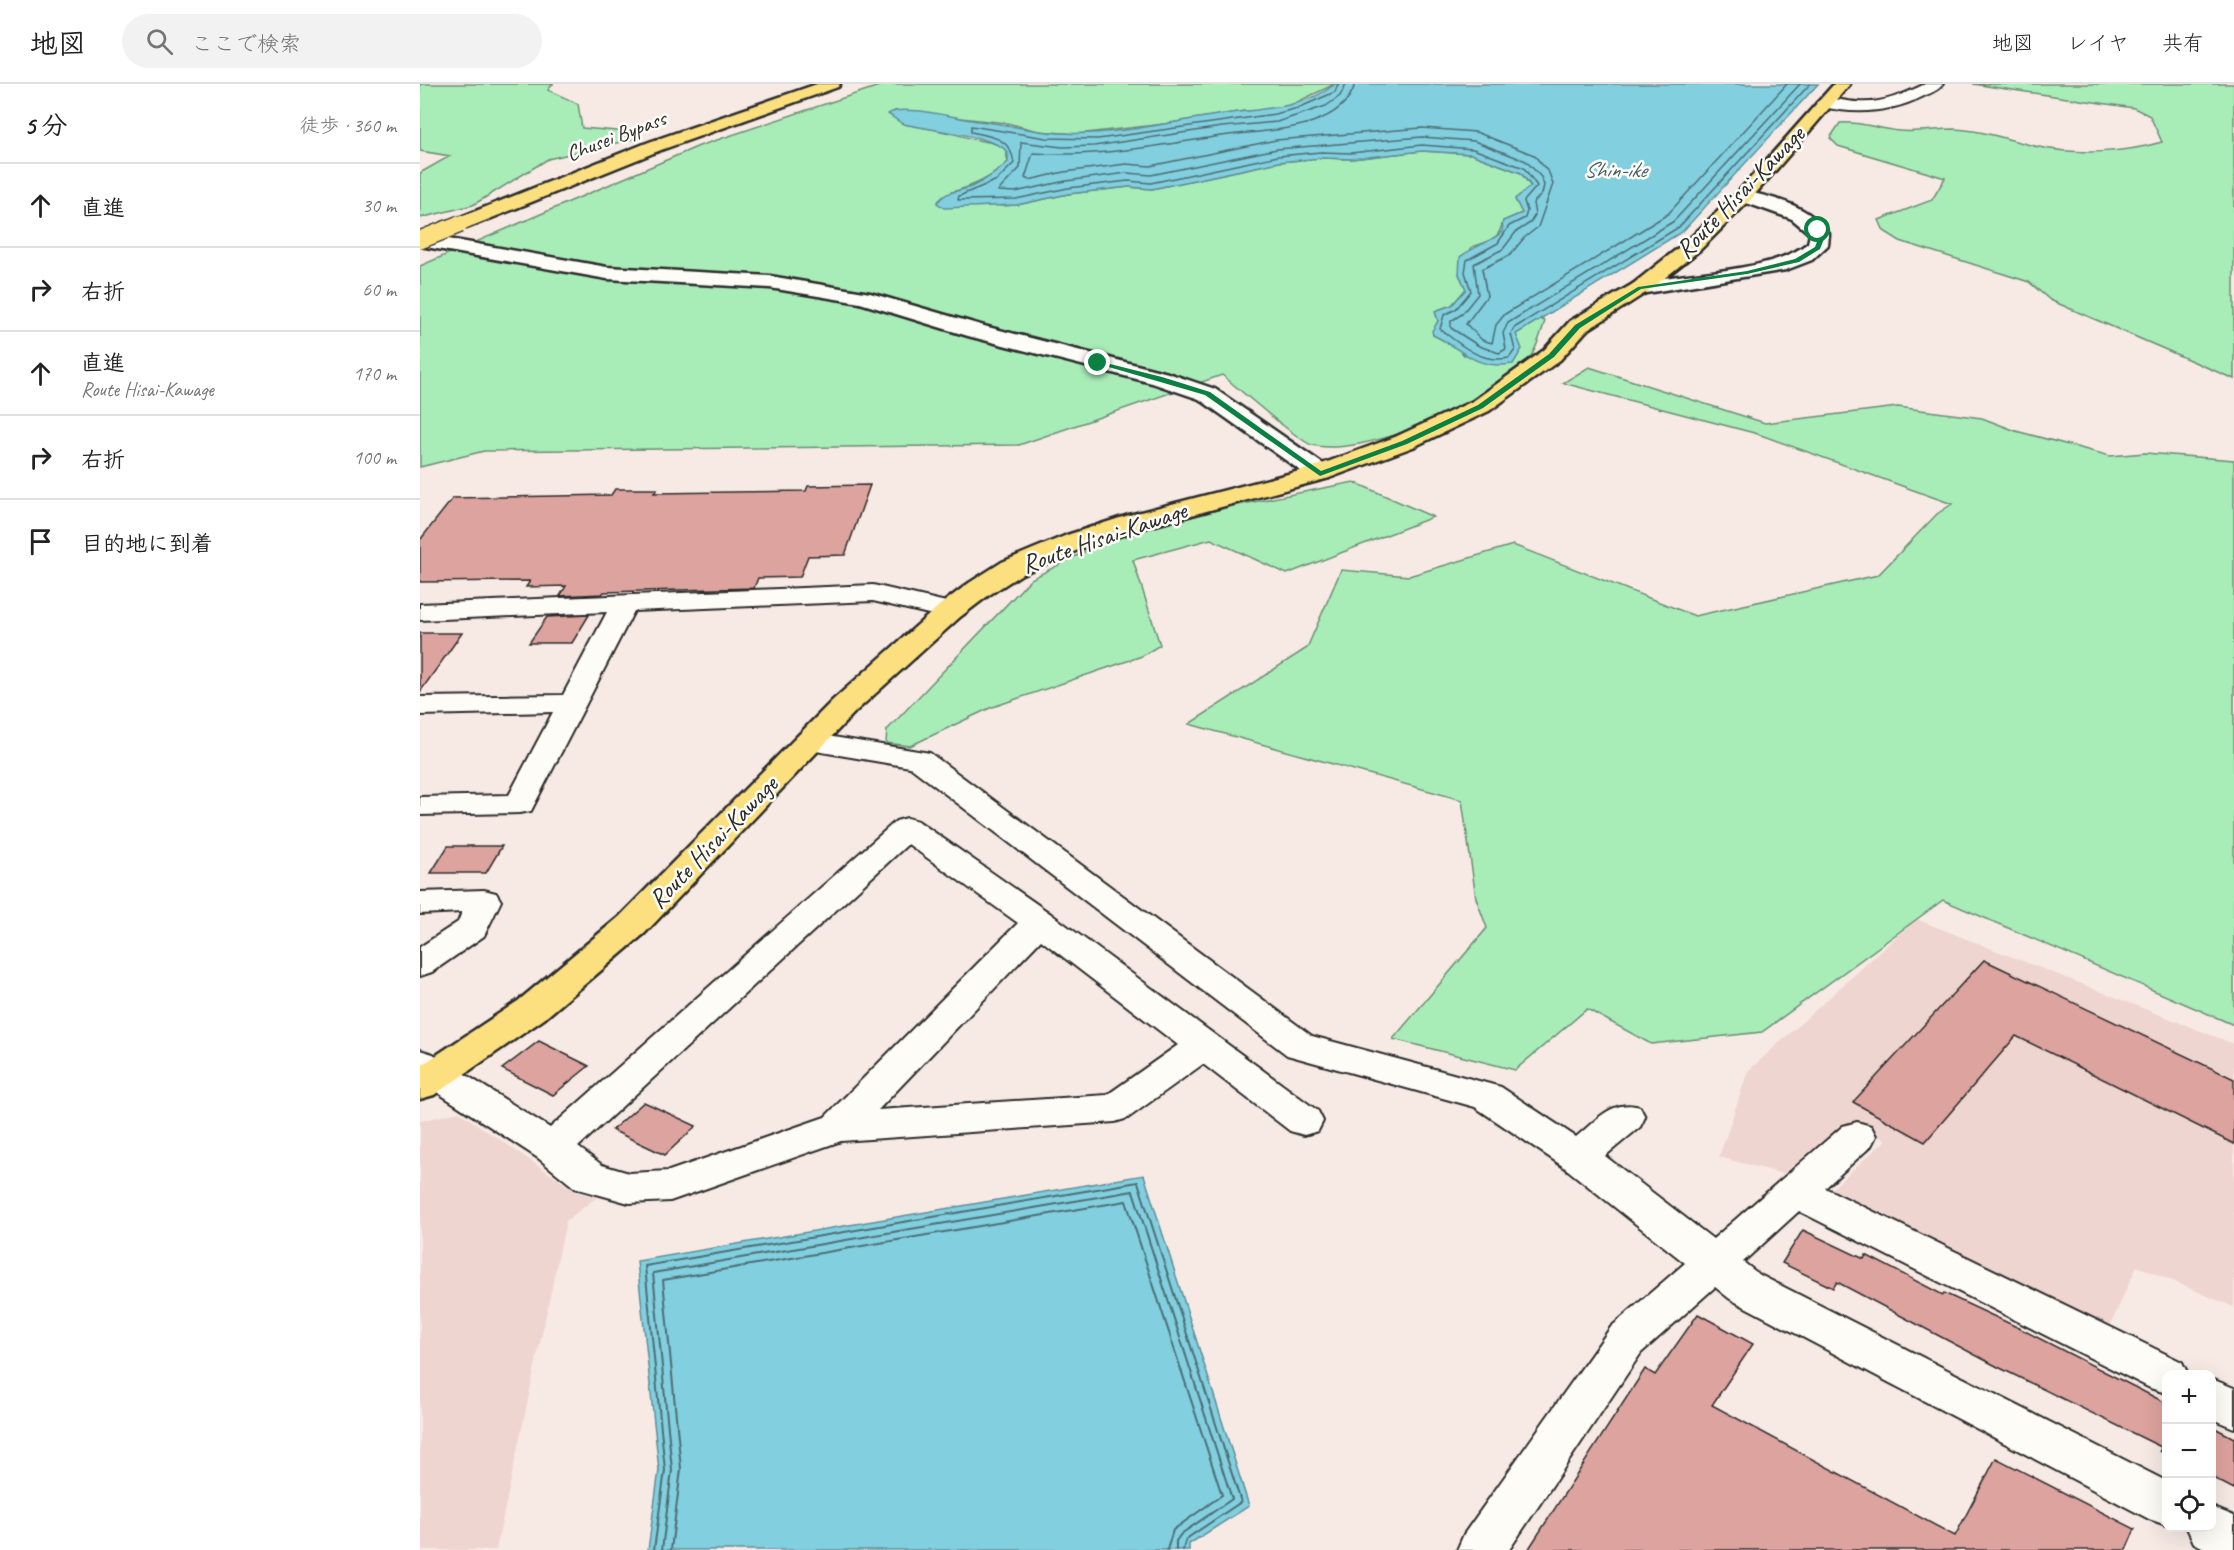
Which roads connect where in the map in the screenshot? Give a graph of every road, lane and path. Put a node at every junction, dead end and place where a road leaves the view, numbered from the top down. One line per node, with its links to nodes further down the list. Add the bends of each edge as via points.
1 (832, 84): 6 (main road, Chusei Bypass, bridge, via 655,146)
2 (1842, 84): 4 (main road, Route Hisai-Kawage)
3 (1936, 84): 4 (street, via 1879,109)
4 (1824, 103): 5 (main road, Route Hisai-Kawage)
5 (1744, 196): 7 (main road, Route Hisai-Kawage, via 1694,245); 7 (street, via 1785,208 1809,222 1818,230 1818,248 1797,261 1779,266)
6 (420, 240): 8 (street, via 607,273 770,282 863,297 1207,394)
7 (1640, 288): 8 (main road, Route Hisai-Kawage, via 1578,326 1552,356 1481,406 1422,435)
8 (1320, 473): 10 (main road, Route Hisai-Kawage, via 1076,541 1012,568)
9 (624, 604): 10 (street, via 873,593); 11 (street); 12 (street)
10 (950, 611): 14 (main road, Route Hisai-Kawage)
11 (420, 612)
12 (572, 703): 13 (street); 15 (street, via 520,804)
13 (420, 706)
14 (808, 742): 20 (main road, Route Hisai-Kawage, via 632,925 531,1010); 26 (street, via 919,759 1300,1046 1488,1097)
15 (420, 806)
16 (420, 903): 18 (street, via 484,901 472,928)
17 (1039, 922): 19 (street); 23 (street); 25 (street, via 907,828)
18 (420, 964)
19 (1202, 1046): 22 (street); 23 (street, via 1115,1108)
20 (426, 1074): 25 (street)
21 (1626, 1117): 26 (street)
22 (1304, 1121)
23 (839, 1127): 25 (street, via 670,1186 629,1188 589,1177)
24 (1857, 1136): 27 (street)
25 (552, 1148)
26 (1578, 1157): 28 (street)
27 (1795, 1191): 28 (street); 29 (street)
28 (1714, 1263): 32 (street, via 1745,1287); 35 (street, via 1626,1340)
29 (2162, 1373)
30 (2216, 1400): 31 (street)
31 (2234, 1409)
32 (2162, 1502)
33 (2216, 1530): 34 (street)
34 (2234, 1539)
35 (1481, 1550)

